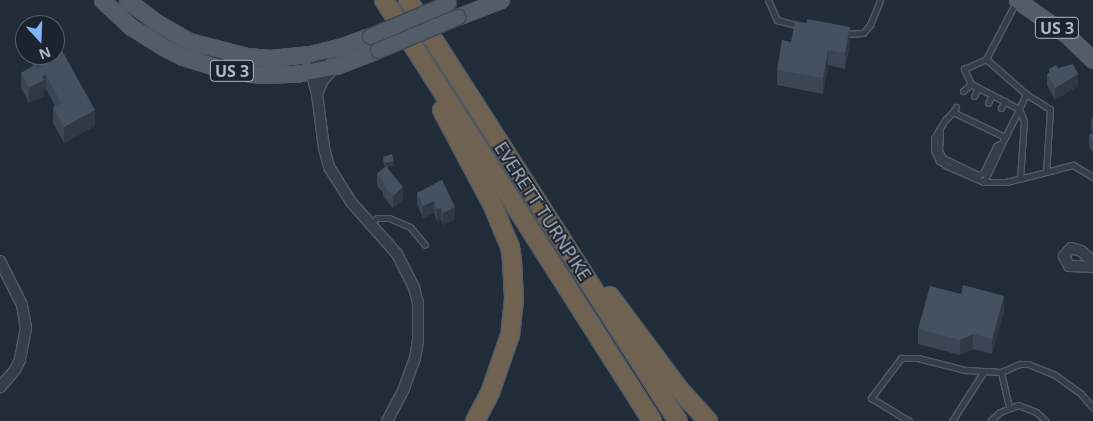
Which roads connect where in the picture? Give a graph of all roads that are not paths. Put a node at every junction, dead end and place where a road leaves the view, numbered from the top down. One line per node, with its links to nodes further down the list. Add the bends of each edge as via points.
1 (102, 0): 16 (main road, US 3, via 146,37 176,54 203,64 261,75)
2 (127, 0): 12 (main road, US 3, via 172,33 228,53 270,58)
3 (408, 0): 32 (highway, EVERETT TURNPIKE)
4 (501, 0): 15 (main road, US 3, bridge)
5 (769, 0): 10 (lane, via 777,20)
6 (1017, 0): 13 (lane); 14 (main road, US 3, via 1068,36)
7 (452, 2): 12 (main road, US 3, bridge)
8 (879, 3): 11 (lane, via 870,25 862,33)
9 (387, 5): 48 (highway, via 493,206 510,246 514,276 510,335 490,393); 49 (highway, EVERETT TURNPIKE)
10 (803, 27)
11 (832, 32)
12 (327, 50): 16 (street)
13 (986, 59): 17 (lane, via 964,69); 22 (lane)
14 (1093, 60)
15 (336, 66): 16 (main road, US 3); 20 (street, via 323,80)
16 (313, 71): 20 (street)
17 (971, 84): 18 (lane); 19 (lane)
18 (978, 88): 21 (lane); 23 (lane)
19 (963, 92)
20 (317, 94): 37 (street, via 329,167 351,202)
21 (992, 94): 24 (lane); 25 (lane)
22 (1026, 94): 28 (lane); 33 (lane, via 1050,109)
23 (974, 96)
24 (1004, 101): 27 (lane); 28 (lane)
25 (988, 103)
26 (956, 107): 29 (lane)
27 (1001, 108)
28 (1019, 109): 31 (lane); 35 (lane, via 1024,121)
29 (953, 112): 30 (lane, via 944,120); 31 (lane, via 991,127)
30 (940, 131): 31 (lane, via 939,150 943,158 978,175 983,173 996,146); 36 (lane, via 934,138 938,161)
31 (1004, 140): 36 (lane)
32 (502, 146): 50 (highway, EVERETT TURNPIKE); 51 (highway, via 633,328)
33 (1046, 172): 34 (lane, via 1074,165); 35 (lane)
34 (1093, 175)
35 (1020, 179): 36 (lane)
36 (984, 182)
37 (370, 224): 38 (lane, via 377,218 389,218 410,227); 47 (street, via 397,254 418,303 415,358 404,390)
38 (425, 245)
39 (0, 261): 44 (street, via 22,305 26,328 20,360)
40 (1093, 262): 41 (street, via 1081,251 1070,248 1064,256 1069,266)
41 (1093, 268)
42 (984, 371): 43 (lane); 52 (lane, via 965,370 918,358 901,358 871,398); 53 (lane)
43 (1001, 372): 45 (lane); 46 (lane, via 1020,364 1043,369 1068,384)
44 (0, 388)
45 (1009, 407): 54 (lane); 55 (lane, via 1027,407)
46 (1093, 408)
47 (387, 421)
48 (475, 421)
49 (652, 421)
50 (678, 421)
51 (708, 421)
52 (909, 421)
53 (952, 421)
54 (990, 421)
55 (1046, 421)

